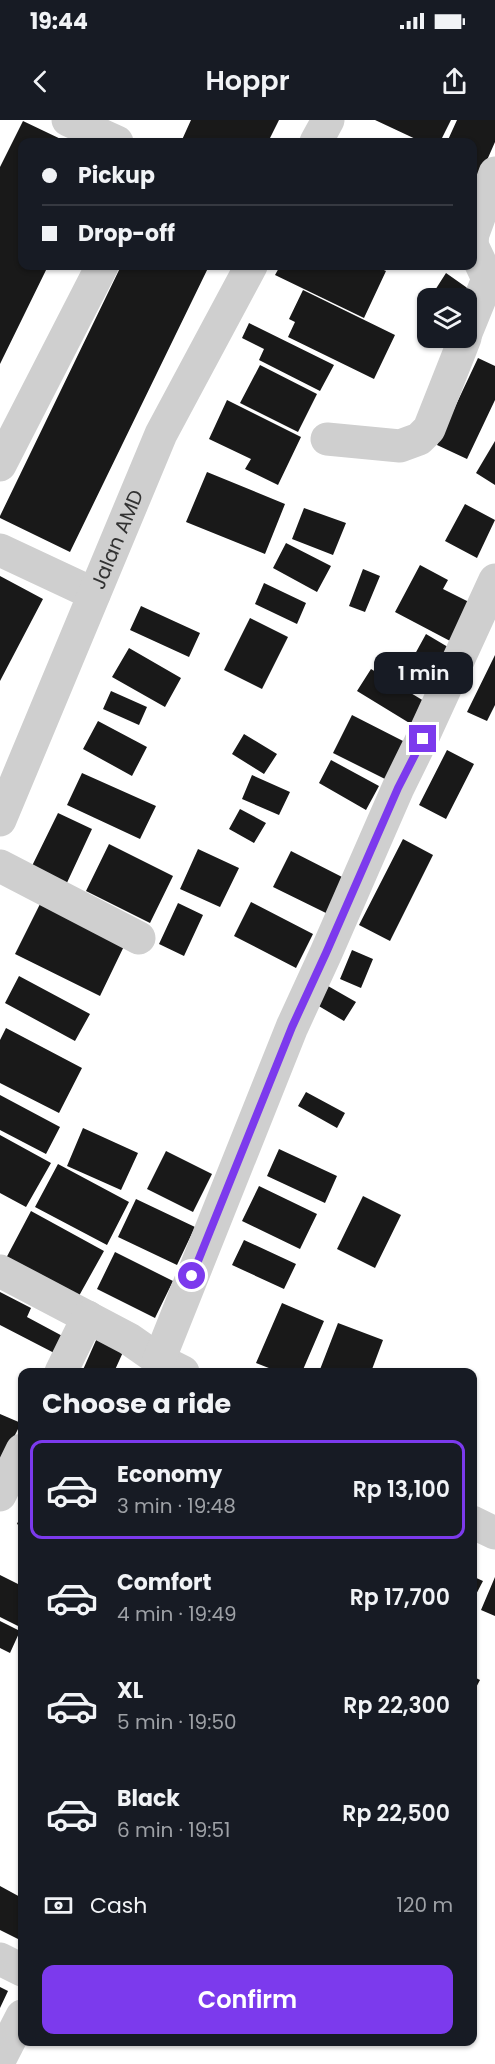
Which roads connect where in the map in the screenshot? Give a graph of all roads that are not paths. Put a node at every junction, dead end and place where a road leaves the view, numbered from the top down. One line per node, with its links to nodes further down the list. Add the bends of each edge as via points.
1 (68, 120): 3 (street)
2 (328, 120): 4 (street)
3 (108, 138)
4 (318, 138)
5 (495, 173): 6 (street)
6 (477, 223)
7 (477, 255): 10 (street, via 488,279)
8 (100, 270): 13 (street)
9 (248, 270): 16 (street, Jalan AMD, via 161,434)
10 (477, 306)
11 (461, 348): 12 (street, via 429,429 419,440 400,446)
12 (327, 439)
13 (0, 465)
14 (0, 550): 16 (street)
15 (495, 580): 22 (street, via 292,1027)
16 (94, 594): 17 (street, Jalan AMD)
17 (0, 820)
18 (0, 866): 19 (street)
19 (139, 938)
20 (0, 1271): 21 (street)
21 (88, 1317): 22 (street); 23 (street)
22 (171, 1366)
23 (63, 1368)
24 (18, 1458): 25 (street)
25 (0, 1495)
26 (477, 1524): 27 (street)
27 (495, 1533)
28 (0, 1959): 29 (street)
29 (18, 1968)
30 (18, 2024): 31 (street)
31 (0, 2059)

